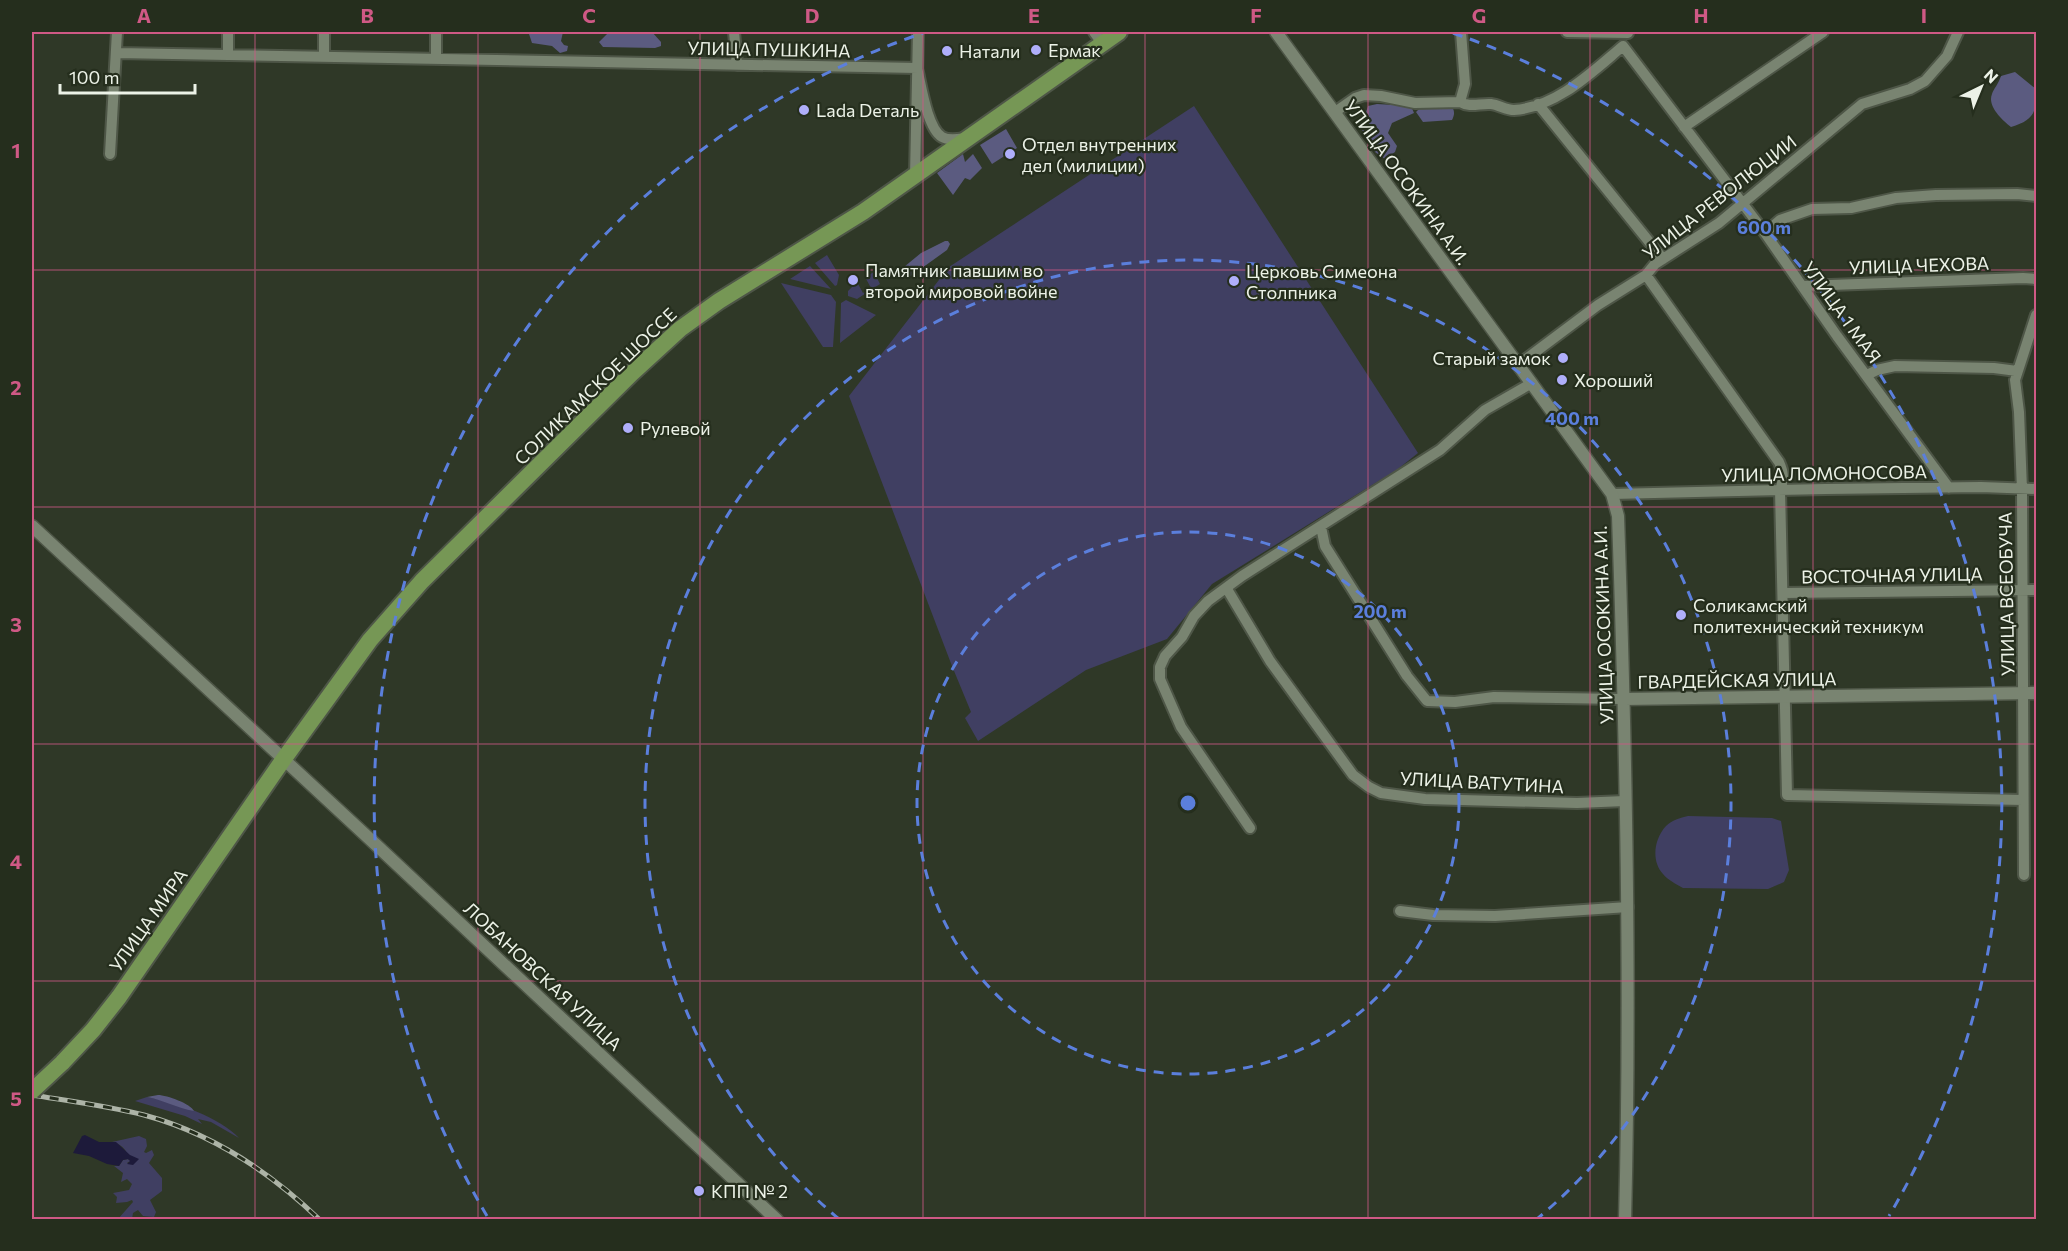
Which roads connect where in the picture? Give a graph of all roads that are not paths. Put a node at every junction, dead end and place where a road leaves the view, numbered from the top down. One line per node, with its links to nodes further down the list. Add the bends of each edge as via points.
1 (117, 32): 16 (street)
2 (228, 32): 17 (street)
3 (324, 32): 18 (street)
4 (436, 32): 19 (street)
5 (734, 32): 20 (street)
6 (918, 32): 21 (street)
7 (1119, 32): 14 (highway, СОЛИКАМСКОЕ ШОССЕ)
8 (1276, 32): 24 (street, УЛИЦА ОСОКИНА А.И.)
9 (1461, 32): 22 (street, via 1465,84)
10 (1567, 32): 11 (street)
11 (1628, 32): 15 (street)
12 (1823, 32): 25 (street)
13 (1958, 32): 30 (street, УЛИЦА РЕВОЛЮЦИИ, via 1947,56 1925,81 1862,104)
14 (1098, 37): 26 (highway, СОЛИКАМСКОЕ ШОССЕ)
15 (1623, 46): 23 (street, via 1572,89); 25 (street, УЛИЦА 1 МАЯ)
16 (117, 53): 17 (street, УЛИЦА ПУШКИНА); 27 (street)
17 (228, 55): 18 (street, УЛИЦА ПУШКИНА)
18 (324, 57): 19 (street, УЛИЦА ПУШКИНА)
19 (436, 59): 20 (street, УЛИЦА ПУШКИНА)
20 (737, 65): 21 (street, УЛИЦА ПУШКИНА)
21 (917, 68): 26 (street, via 937,132 953,140); 28 (street)
22 (1460, 102): 23 (street, via 1511,110); 24 (street, via 1415,103 1364,95)
23 (1538, 104): 32 (street)
24 (1335, 112): 37 (street, УЛИЦА ОСОКИНА А.И.)
25 (1684, 128): 30 (street, УЛИЦА 1 МАЯ)
26 (972, 137): 28 (highway, СОЛИКАМСКОЕ ШОССЕ)
27 (110, 154)
28 (915, 176): 55 (highway, СОЛИКАМСКОЕ ШОССЕ, via 719,301 680,329 632,373 422,580 370,640)
29 (2037, 196): 31 (street, via 1936,195 1896,198 1851,208 1812,209 1780,220)
30 (1742, 205): 31 (street, УЛИЦА 1 МАЯ); 32 (street, УЛИЦА РЕВОЛЮЦИИ)
31 (1765, 233): 35 (street, УЛИЦА 1 МАЯ)
32 (1663, 259): 33 (street, УЛИЦА РЕВОЛЮЦИИ)
33 (1646, 275): 37 (street, УЛИЦА РЕВОЛЮЦИИ, via 1598,305); 43 (street, via 1779,462 1784,478)
34 (2037, 279): 35 (street, УЛИЦА ЧЕХОВА)
35 (1803, 286): 39 (street, УЛИЦА 1 МАЯ)
36 (2037, 315): 38 (street, УЛИЦА ВСЕОБУЧА)
37 (1518, 365): 40 (street, УЛИЦА ОСОКИНА А.И.)
38 (2017, 371): 39 (street, via 1895,366); 44 (street, УЛИЦА ВСЕОБУЧА)
39 (1867, 375): 41 (street, УЛИЦА 1 МАЯ)
40 (1532, 383): 45 (street, УЛИЦА ОСОКИНА А.И.); 47 (street, via 1485,410 1440,450)
41 (1950, 488): 43 (street, УЛИЦА ЛОМОНОСОВА); 44 (street, УЛИЦА ЛОМОНОСОВА)
42 (2037, 489): 44 (street, УЛИЦА ЛОМОНОСОВА)
43 (1780, 490): 45 (street, УЛИЦА ЛОМОНОСОВА); 51 (street)
44 (2022, 490): 49 (street, УЛИЦА ВСЕОБУЧА)
45 (1611, 494): 54 (street, УЛИЦА ОСОКИНА А.И., via 1618,516)
46 (32, 526): 55 (street, ЛОБАНОВСКАЯ УЛИЦА)
47 (1321, 527): 48 (street); 54 (street, ГВАРДЕЙСКАЯ УЛИЦА, via 1325,546 1427,701 1494,697)
48 (1227, 589): 57 (street, УЛИЦА ВАТУТИНА, via 1270,661 1353,775 1369,787 1381,793 1425,799 1577,804); 58 (street, via 1194,616 1165,656 1160,679 1181,727)
49 (2023, 590): 50 (street, ВОСТОЧНАЯ УЛИЦА); 51 (street, ВОСТОЧНАЯ УЛИЦА); 52 (street, УЛИЦА ВСЕОБУЧА)
50 (2037, 590)
51 (1783, 592): 53 (street)
52 (2030, 693): 53 (street, ГВАРДЕЙСКАЯ УЛИЦА); 56 (street, УЛИЦА ВСЕОБУЧА)
53 (1783, 697): 54 (street, ГВАРДЕЙСКАЯ УЛИЦА); 56 (street, via 1787,795)
54 (1624, 699): 57 (street, УЛИЦА ОСОКИНА А.И.)
55 (283, 760): 62 (highway, УЛИЦА МИРА, bridge, via 119,997 93,1030); 63 (street, ЛОБАНОВСКАЯ УЛИЦА)
56 (2023, 800): 59 (street, УЛИЦА ВСЕОБУЧА)
57 (1624, 801): 60 (street, УЛИЦА ОСОКИНА А.И.)
58 (1250, 828)
59 (2024, 875)
60 (1628, 907): 61 (street, via 1495,916); 64 (street, УЛИЦА ОСОКИНА А.И.)
61 (1400, 911)
62 (32, 1092)
63 (777, 1220)
64 (1625, 1220)

